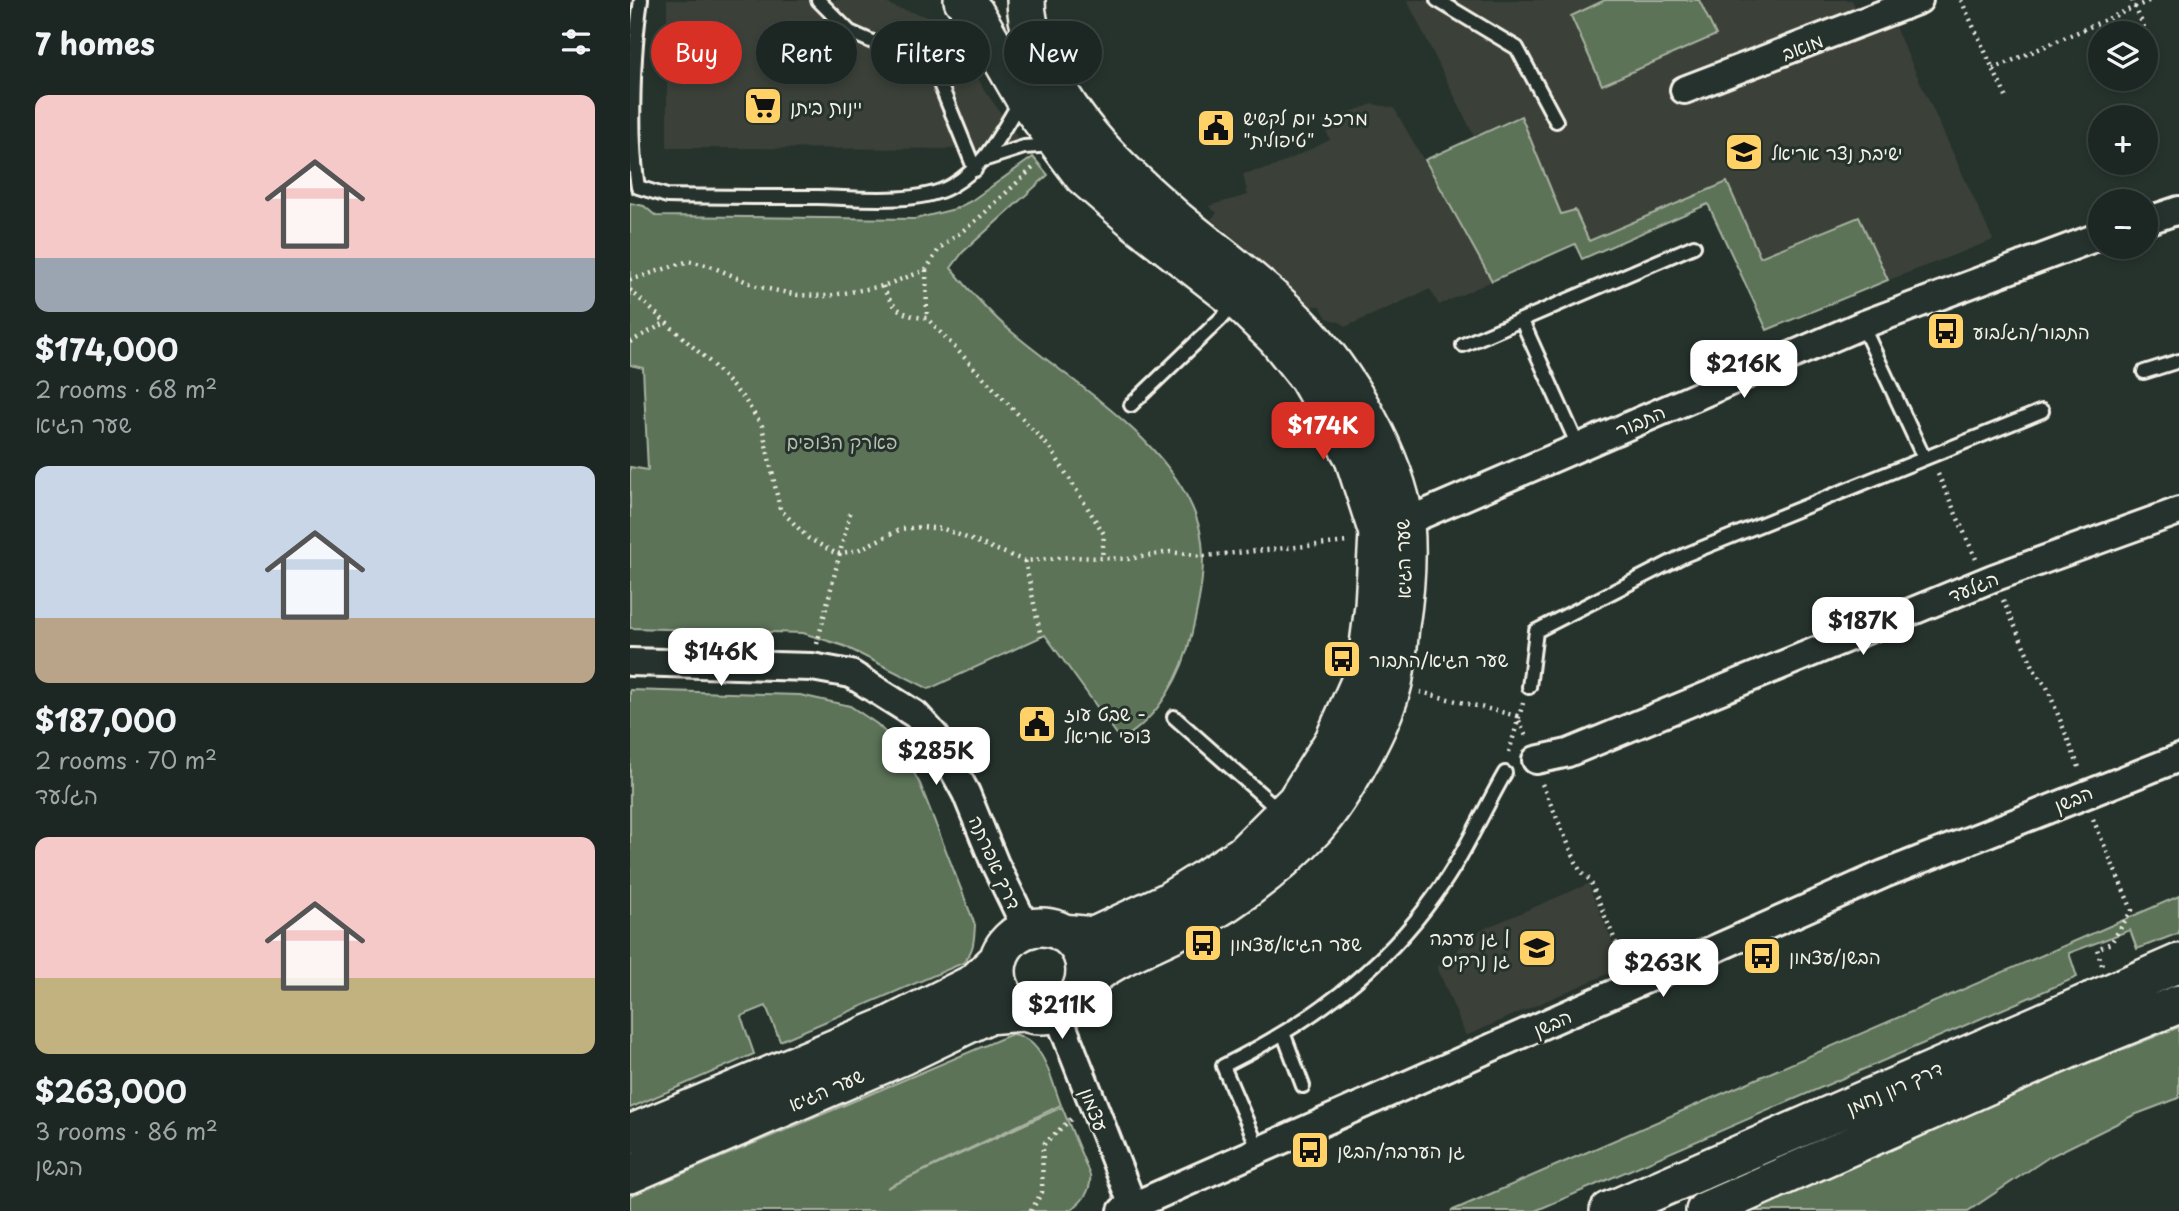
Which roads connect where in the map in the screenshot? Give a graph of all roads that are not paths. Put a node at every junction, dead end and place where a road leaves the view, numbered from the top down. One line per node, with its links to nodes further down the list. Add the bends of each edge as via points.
1 (641, 0): 11 (lane, via 635,36 631,164 638,187 667,196 915,196 949,188)
2 (818, 0): 11 (lane, via 850,32 934,69)
3 (962, 0): 8 (street, שער הגיא, via 975,13)
4 (1026, 0): 27 (street, שער הגיא, via 1032,37 1064,103 1092,140 1141,189 1298,322 1325,352 1361,407 1383,452)
5 (1437, 0): 9 (lane, via 1517,48)
6 (1919, 0): 7 (street, מואב)
7 (1684, 90)
8 (1023, 96): 10 (street, שער הגיא); 11 (lane)
9 (1556, 121)
10 (1052, 150): 11 (lane, via 1024,147); 16 (street, שער הגיא)
11 (979, 165)
12 (2179, 210): 13 (street)
13 (2158, 217)
14 (2088, 240): 18 (street, התבור)
15 (1694, 246): 17 (lane)
16 (1239, 302): 22 (lane); 27 (street, שער הגיא, via 1308,378 1353,456)
17 (1522, 321): 19 (lane); 24 (lane)
18 (1862, 325): 24 (street, התבור); 25 (lane)
19 (1462, 345)
20 (2179, 361): 21 (lane)
21 (2144, 372)
22 (1131, 405)
23 (2042, 411): 25 (lane)
24 (1579, 448): 27 (street, התבור)
25 (1924, 458): 29 (lane, via 1685,555 1536,631)
26 (2179, 512): 32 (street, הגלעד, via 1993,578 1568,753)
27 (1387, 533): 34 (street, שער הגיא, via 1366,668 1334,740); 38 (street, שער הגיא, via 1405,569 1393,684 1357,769 1316,827 1263,878 1185,928 1104,964)
28 (630, 662): 35 (street, דרך אפרתה, via 815,656 871,685 916,715 935,736 966,793 995,864)
29 (1529, 687)
30 (1174, 717): 34 (lane)
31 (2179, 758): 44 (street, הבשן, via 1884,874)
32 (1536, 760)
33 (1505, 773): 41 (lane, via 1437,894 1387,953)
34 (1283, 814): 35 (street, שער הגיא, via 1242,855 1167,902 1094,936)
35 (1045, 931): 36 (street, via 1005,945); 38 (street, via 1074,943 1082,956)
36 (999, 959): 40 (street, via 1001,991 1010,1003); 43 (street, שער הגיא, via 974,983 888,1026)
37 (2179, 963): 47 (street, דרך רון נחמן)
38 (1084, 983): 40 (street, via 1077,997)
39 (2179, 1004): 48 (street, דרך רון נחמן)
40 (1040, 1012): 45 (street, שער הגיא, via 987,1015); 46 (street, עצמון)
41 (1284, 1035): 42 (lane); 44 (lane, via 1223,1066)
42 (1303, 1086)
43 (630, 1134)
44 (1259, 1150): 46 (street, הבשן)
45 (630, 1174)
46 (1128, 1209)
47 (1609, 1211)
48 (1705, 1211)

